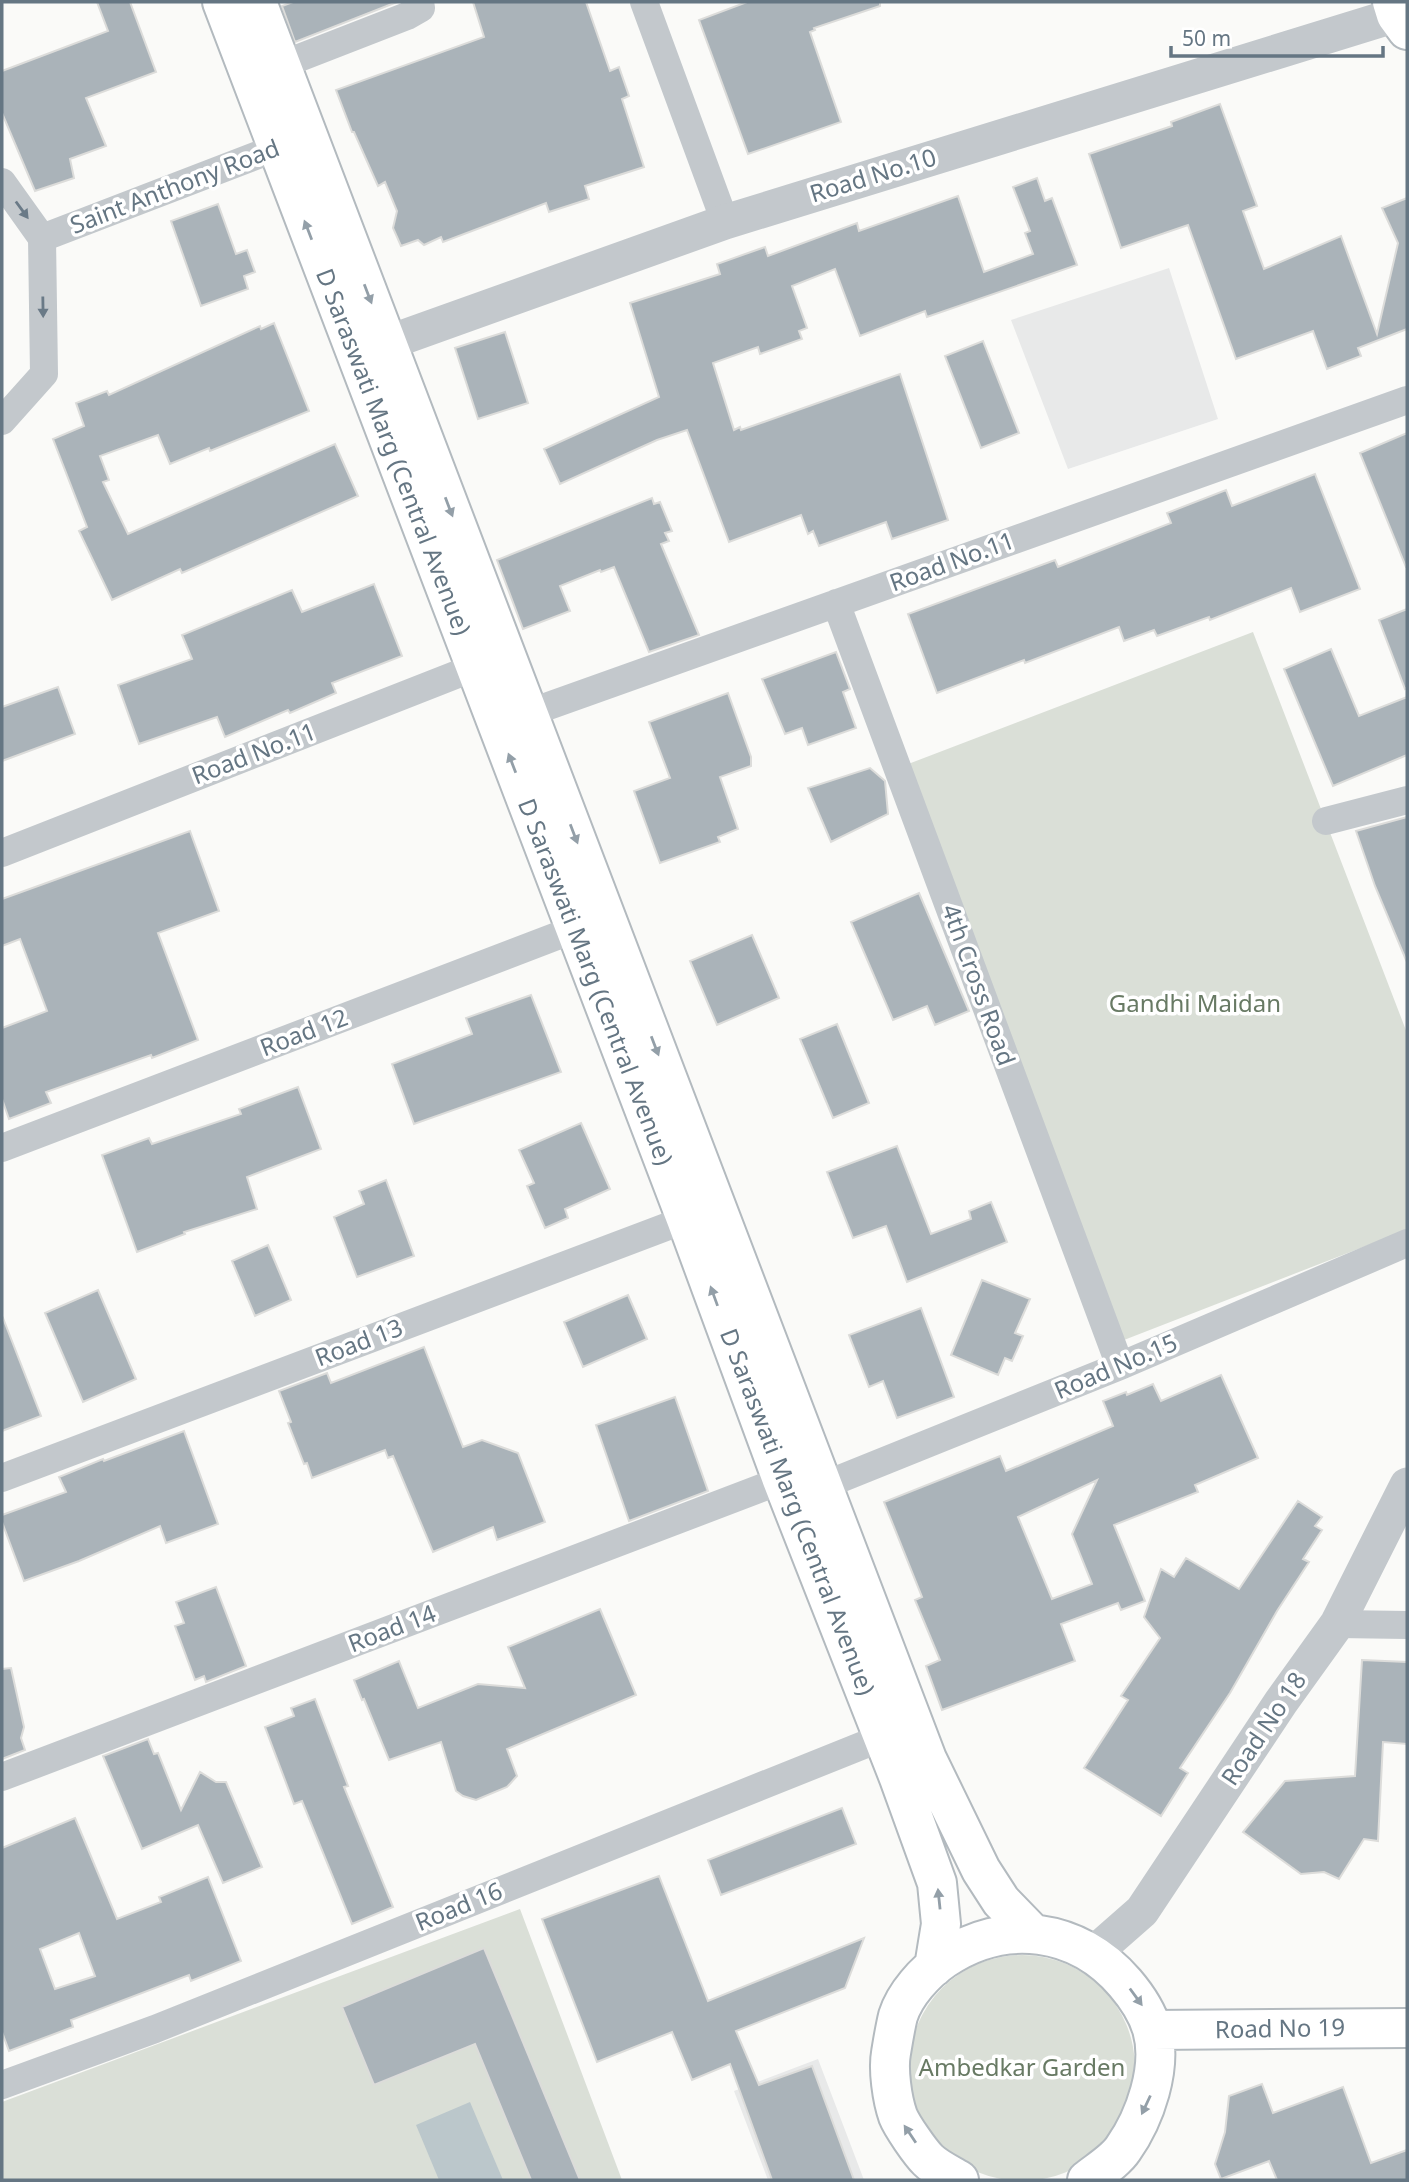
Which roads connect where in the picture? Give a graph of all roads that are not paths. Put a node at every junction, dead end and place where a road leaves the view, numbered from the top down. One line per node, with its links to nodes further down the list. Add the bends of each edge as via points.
1 (420, 2): 5 (street, via 421,8 407,16)
2 (252, 3): 5 (main road, D Saraswati Marg (Central Avenue)); 6 (main road, D Saraswati Marg (Central Avenue))
3 (651, 3): 8 (street)
4 (1399, 15): 8 (street, Road No.10)
5 (281, 65): 6 (main road, D Saraswati Marg (Central Avenue))
6 (292, 142): 9 (street, Saint Anthony Road); 10 (main road, D Saraswati Marg (Central Avenue))
7 (2, 183): 9 (street, one-way to 9)
8 (725, 222): 10 (street, Road No.10)
9 (42, 238): 12 (street, one-way to 12, via 44,374)
10 (371, 349): 14 (main road, D Saraswati Marg (Central Avenue))
11 (1407, 401): 13 (street, Road No.11)
12 (2, 421)
13 (836, 603): 15 (street, Road No.11); 23 (street, 4th Cross Road)
14 (491, 662): 15 (main road, D Saraswati Marg (Central Avenue)); 18 (street, Road No.11)
15 (512, 718): 19 (main road, D Saraswati Marg (Central Avenue))
16 (1407, 800): 17 (street)
17 (1326, 821)
18 (2, 853)
19 (591, 923): 20 (street, Road 12); 21 (main road, D Saraswati Marg (Central Avenue))
20 (2, 1148)
21 (701, 1214): 24 (street, Road 13); 25 (main road, D Saraswati Marg (Central Avenue))
22 (1407, 1243): 23 (street, Road No.15)
23 (1120, 1366): 25 (street, Road No.15)
24 (2, 1478)
25 (803, 1483): 29 (main road, D Saraswati Marg (Central Avenue)); 30 (street, Road 14)
26 (1407, 1485): 27 (street, Road No 18)
27 (1337, 1624): 28 (street); 32 (street, Road No 18, via 1142,1911)
28 (1407, 1625)
29 (899, 1731): 31 (main road, D Saraswati Marg (Central Avenue), via 927,1759 1000,1900); 33 (main road, D Saraswati Marg (Central Avenue), one-way to 29, via 941,1924 937,1883); 36 (street, Road 16, via 155,2029)
30 (2, 1777)
31 (1032, 1933): 32 (main road, via 1064,1940); 33 (main road, via 997,1936 963,1947)
32 (1093, 1954): 35 (main road, one-way to 35, via 1130,1988)
33 (933, 1966): 38 (main road, one-way to 33, via 927,2160 898,2116 888,2066 899,2015)
34 (1407, 2028): 35 (main road, Road No 19)
35 (1153, 2031): 37 (main road, one-way to 37, via 1156,2054 1150,2096)
36 (2, 2085)
37 (1121, 2166): 39 (main road)
38 (959, 2180)
39 (1087, 2180)

